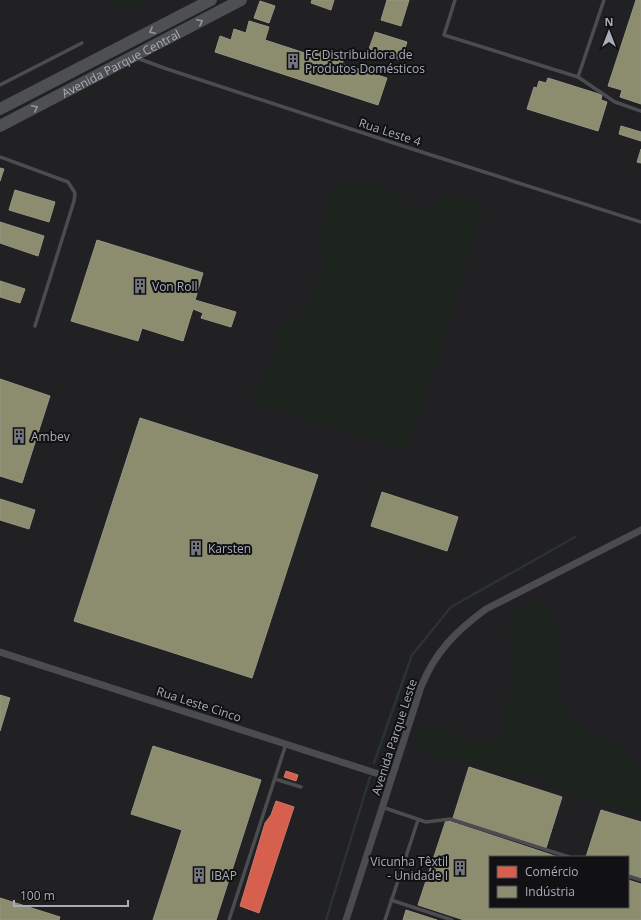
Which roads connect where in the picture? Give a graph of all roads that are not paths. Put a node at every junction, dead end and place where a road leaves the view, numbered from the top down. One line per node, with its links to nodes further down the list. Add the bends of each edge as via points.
1 (212, 0): 9 (main road, Avenida Parque Central, one-way to 9)
2 (241, 0): 6 (main road, Avenida Parque Central, one-way to 2)
3 (455, 0): 7 (lane, via 444,35)
4 (604, 0): 7 (lane)
5 (82, 43): 8 (lane)
6 (134, 57): 11 (main road, Avenida Parque Central, one-way to 6); 13 (lane, Rua Leste 4)
7 (578, 77): 10 (lane, via 615,102)
8 (0, 85)
9 (0, 109)
10 (641, 110)
11 (0, 126)
12 (0, 157): 14 (lane, via 68,182 75,193)
13 (641, 222)
14 (35, 326)
15 (641, 530): 18 (street, Avenida Parque Leste, via 486,609 457,632 436,656 425,677)
16 (0, 652): 17 (street, Rua Leste Cinco)
17 (286, 744): 18 (street, Rua Leste Cinco); 19 (lane)
18 (391, 778): 21 (street, Avenida Parque Leste)
19 (275, 779): 20 (lane); 27 (lane)
20 (301, 787)
21 (382, 808): 22 (lane); 28 (street, Avenida Parque Leste)
22 (418, 820): 23 (lane, via 426,822 450,819); 26 (lane)
23 (566, 856)
24 (629, 876): 25 (lane)
25 (641, 880)
26 (391, 900): 29 (lane); 30 (lane)
27 (228, 920)
28 (346, 920)
29 (385, 920)
30 (452, 920)

